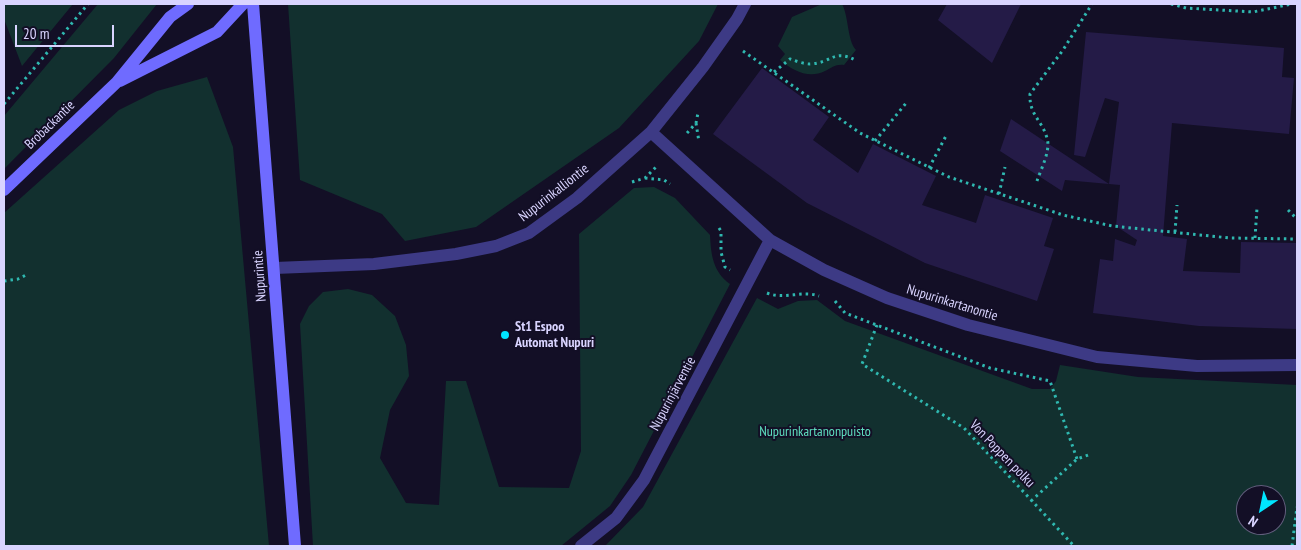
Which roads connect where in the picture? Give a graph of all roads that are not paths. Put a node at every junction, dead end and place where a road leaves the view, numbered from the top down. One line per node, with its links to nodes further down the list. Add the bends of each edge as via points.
1 (188, 4): 5 (main road, Brobackantie, via 170,17)
2 (243, 4): 5 (main road, Brobackantie, via 217,32)
3 (252, 4): 9 (main road, Nupurintie)
4 (745, 4): 6 (street, Nupurinkalliontie, via 703,67)
5 (117, 82): 7 (main road, Brobackantie)
6 (651, 132): 8 (street, Nupurinkartanontie); 9 (street, Nupurinkalliontie, via 577,198 529,233 496,246 374,264)
7 (4, 190)
8 (770, 240): 10 (street, Nupurinkartanontie, via 824,270 887,298 968,325 1098,357 1197,366); 12 (street, Nupurinjärventie, via 644,480 616,518)
9 (275, 268): 11 (main road, Nupurintie)
10 (1297, 365)
11 (295, 546)
12 (581, 546)

